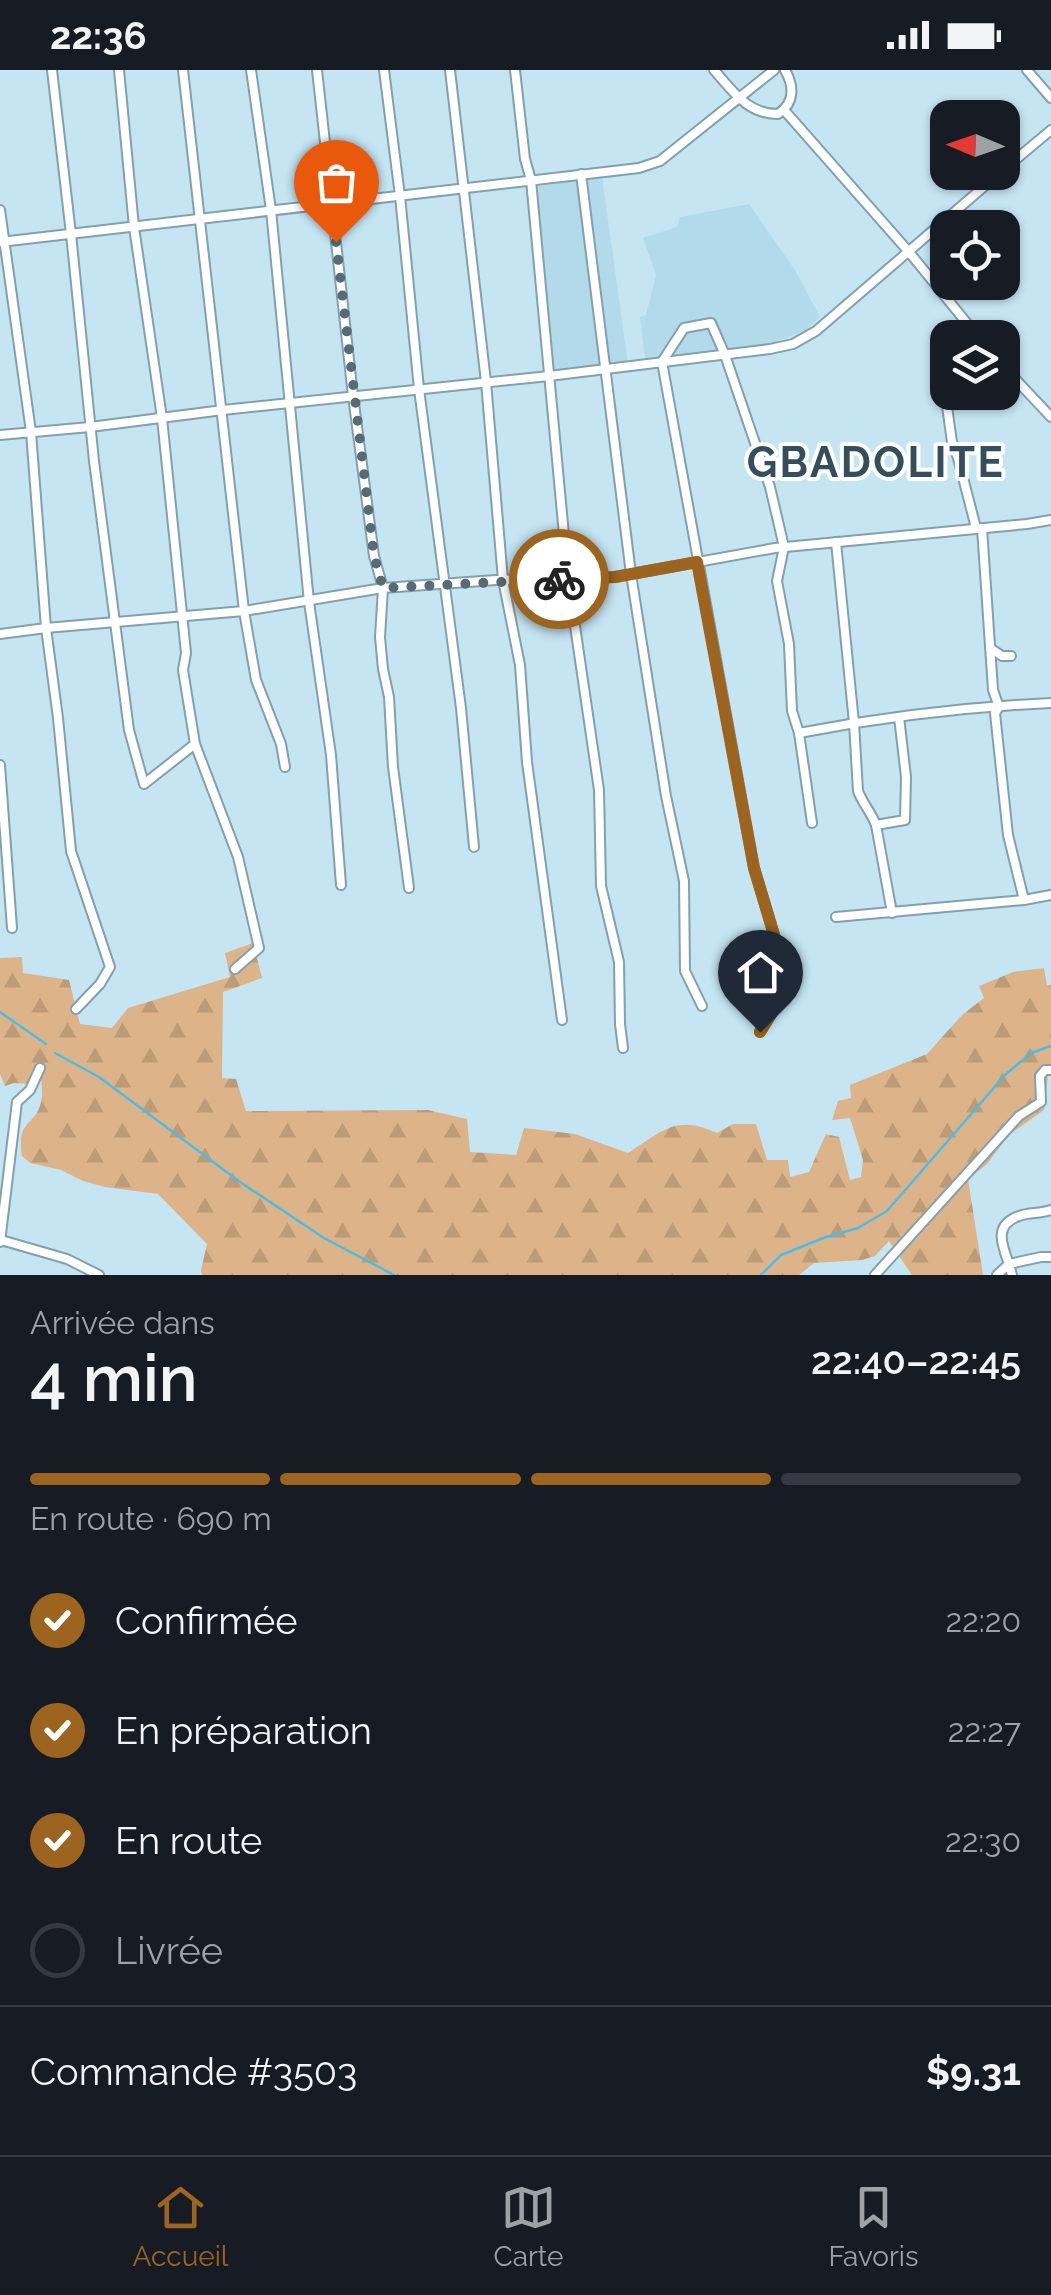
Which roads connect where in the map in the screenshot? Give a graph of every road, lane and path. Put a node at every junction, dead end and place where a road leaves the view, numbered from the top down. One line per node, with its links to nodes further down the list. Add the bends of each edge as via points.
1 (52, 70): 28 (street)
2 (119, 70): 27 (street)
3 (183, 70): 26 (street)
4 (251, 70): 25 (street)
5 (317, 70): 23 (street)
6 (384, 70): 22 (street)
7 (450, 70): 20 (street)
8 (515, 70): 19 (street)
9 (714, 70): 14 (street)
10 (774, 70): 14 (street)
11 (785, 70): 15 (street, via 792,92)
12 (1028, 70): 13 (street)
13 (1051, 98)
14 (740, 100): 15 (street, via 768,114); 18 (street, via 660,160)
15 (784, 110): 30 (street)
16 (1051, 130): 17 (street)
17 (1020, 157)
18 (581, 174): 19 (street); 34 (street)
19 (530, 180): 20 (street); 35 (street)
20 (462, 188): 22 (street); 36 (street)
21 (981, 190): 30 (street)
22 (400, 196): 23 (street); 38 (street)
23 (332, 204): 25 (street); 39 (street)
24 (0, 210): 29 (street)
25 (271, 210): 26 (street); 40 (street)
26 (200, 219): 27 (street); 41 (street)
27 (134, 226): 28 (street); 44 (street)
28 (71, 234): 29 (street); 45 (street)
29 (2, 242): 46 (street)
30 (909, 252): 31 (street); 32 (street, via 793,344)
31 (965, 320)
32 (724, 354): 33 (street); 33 (street, via 710,323 684,328); 51 (street)
33 (662, 362): 34 (street); 52 (street)
34 (606, 369): 35 (street); 53 (street)
35 (550, 376): 36 (street); 54 (street)
36 (486, 382): 38 (street); 55 (street)
37 (1020, 385): 43 (street)
38 (419, 390): 39 (street); 56 (street)
39 (353, 396): 40 (street); 57 (street)
40 (288, 403): 41 (street); 58 (street)
41 (222, 410): 44 (street); 59 (street)
42 (948, 410): 49 (street)
43 (1051, 417)
44 (162, 418): 45 (street); 60 (street)
45 (90, 427): 46 (street); 61 (street)
46 (31, 432): 47 (street); 62 (street)
47 (0, 435)
48 (1051, 520): 49 (street)
49 (979, 528): 50 (street); 64 (street)
50 (836, 542): 51 (street); 69 (street)
51 (784, 547): 52 (street); 70 (street, via 778,581)
52 (697, 562): 53 (street); 88 (street, via 754,868 789,985)
53 (631, 574): 54 (street); 85 (street, via 684,881 685,972)
54 (568, 578): 55 (street); 89 (street, via 600,790 601,886 619,962)
55 (504, 580): 56 (street); 87 (street)
56 (444, 584): 57 (street); 76 (street)
57 (383, 588): 58 (street); 78 (street, via 382,670)
58 (309, 602): 59 (street); 77 (street, via 332,755)
59 (244, 611): 60 (street); 73 (street, via 256,680)
60 (183, 617): 61 (street); 71 (street)
61 (116, 623): 62 (street); 71 (street, via 129,730 144,784)
62 (46, 628): 63 (street); 86 (street, via 71,851 110,967)
63 (0, 634)
64 (990, 648): 65 (street); 67 (street)
65 (1011, 656)
66 (1051, 703): 67 (street)
67 (999, 707): 68 (street); 80 (street, via 994,713 1008,835)
68 (899, 717): 69 (street); 75 (street, via 905,820)
69 (854, 722): 70 (street); 75 (street, via 858,791)
70 (799, 733): 74 (street)
71 (195, 744): 84 (street, via 238,857 260,948)
72 (0, 765): 83 (street)
73 (285, 768)
74 (812, 823)
75 (876, 825): 81 (street)
76 (474, 847)
77 (341, 885)
78 (409, 888)
79 (1051, 895): 80 (street)
80 (1024, 900): 81 (street)
81 (892, 913): 82 (street)
82 (836, 916)
83 (12, 928)
84 (236, 969)
85 (702, 1006)
86 (76, 1009)
87 (562, 1020)
88 (760, 1032)
89 (623, 1048)
90 (40, 1068): 93 (street, via 17,1102)
91 (1051, 1070): 97 (street, via 1040,1076 1041,1102 1019,1116)
92 (1051, 1210): 95 (street, via 1021,1215 1003,1227)
93 (0, 1241): 96 (street)
94 (1051, 1257): 95 (street)
95 (1008, 1264): 98 (street); 99 (street)
96 (99, 1275)
97 (874, 1275)
98 (997, 1275)
99 (1012, 1275)

